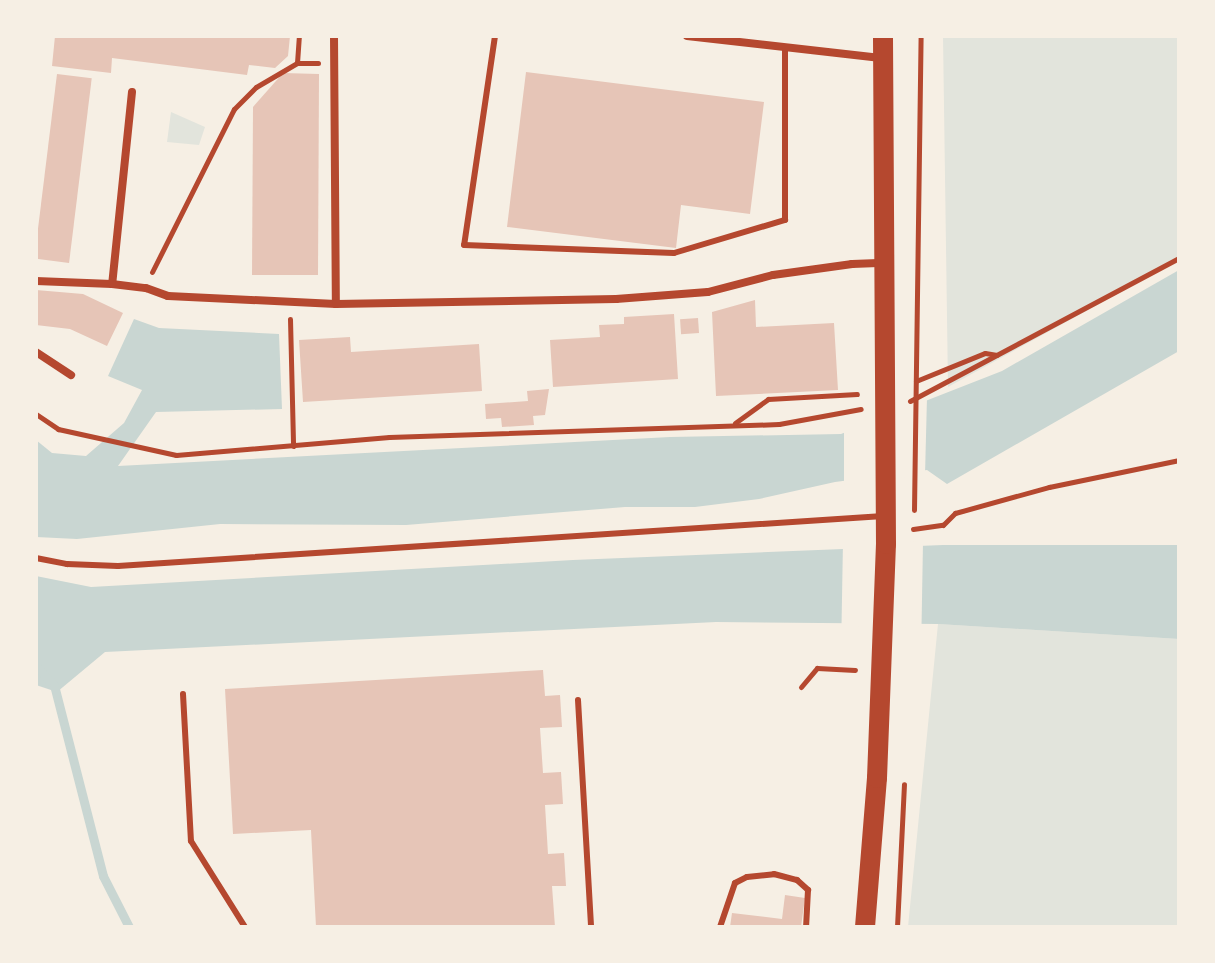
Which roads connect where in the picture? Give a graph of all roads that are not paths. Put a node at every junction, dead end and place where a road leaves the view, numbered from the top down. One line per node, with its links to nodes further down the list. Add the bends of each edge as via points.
1 (334, 36): 11 (street)
2 (495, 36): 5 (lane, via 464,245 674,253 785,220)
3 (687, 36): 5 (street)
4 (883, 36): 6 (main road)
5 (785, 48): 6 (street)
6 (882, 59): 8 (main road)
7 (132, 92): 10 (street)
8 (886, 263): 11 (street, via 773,275 671,296); 14 (main road)
9 (36, 281): 10 (street)
10 (112, 284): 11 (street, via 168,296)
11 (336, 304)
12 (36, 352): 13 (street)
13 (71, 375)
14 (887, 508): 15 (lane, via 118,566); 22 (main road, via 877,778)
15 (36, 558)
16 (183, 694): 18 (lane, via 191,841)
17 (578, 700): 19 (lane)
18 (245, 927)
19 (591, 927)
20 (720, 927): 21 (lane, via 735,883 774,874 797,880 808,890)
21 (806, 927)
22 (865, 927)

